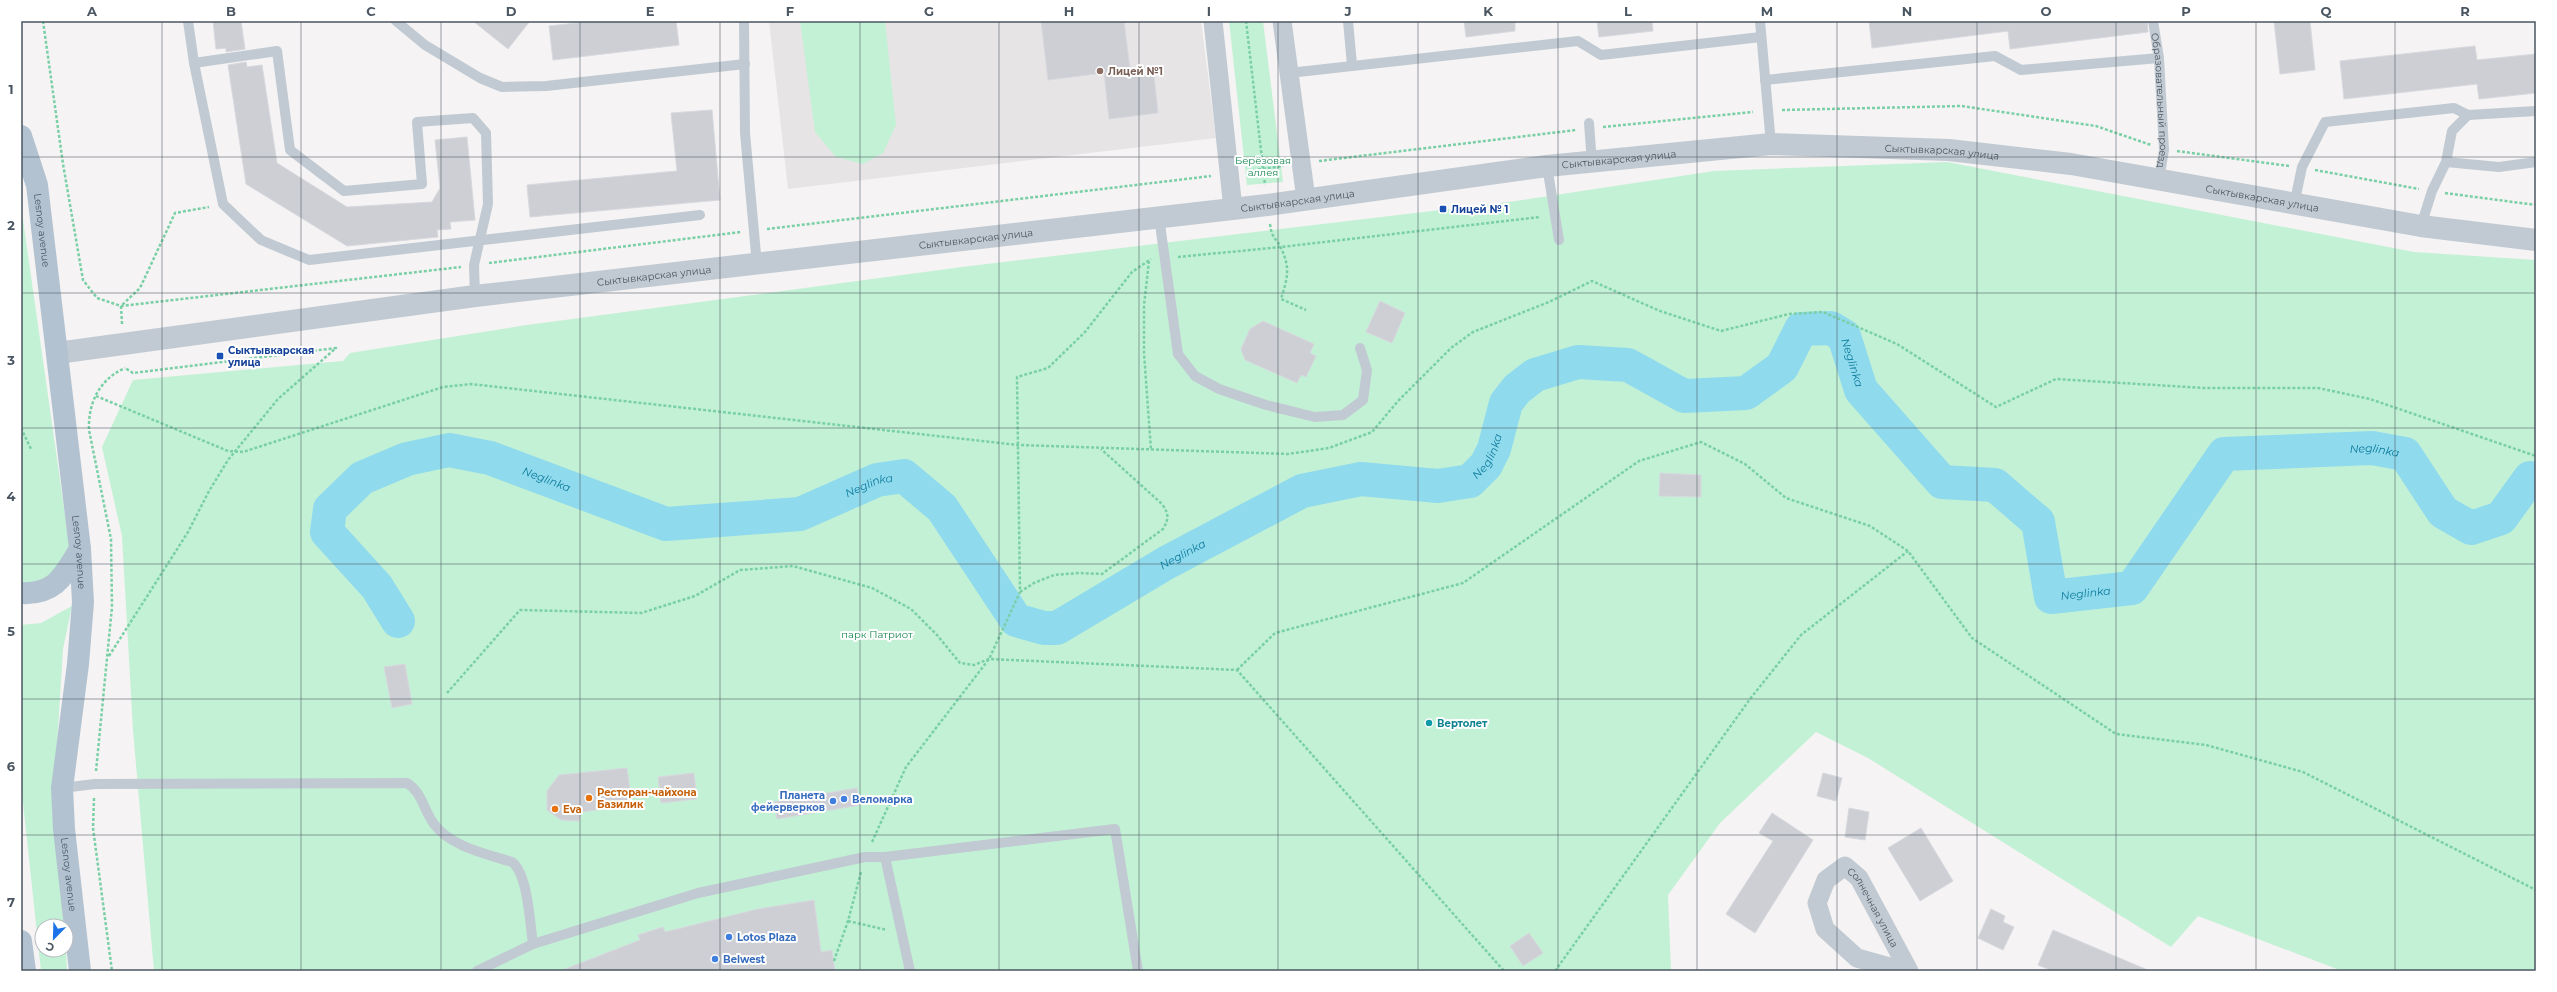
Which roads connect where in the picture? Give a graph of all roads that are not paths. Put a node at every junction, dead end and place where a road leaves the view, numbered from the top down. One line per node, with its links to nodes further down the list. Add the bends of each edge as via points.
1 (188, 21): 11 (lane)
2 (396, 21): 12 (lane, via 425,45 480,78 502,86 546,86)
3 (744, 21): 12 (lane)
4 (1213, 21): 28 (street)
5 (1282, 21): 14 (street)
6 (1348, 21): 13 (lane)
7 (1760, 21): 9 (lane)
8 (2153, 21): 10 (lane, Образовательный проезд)
9 (1761, 37): 13 (lane, via 1601,55 1578,41); 15 (lane)
10 (2159, 58): 15 (lane, via 2021,70 1995,56); 25 (lane, Образовательный проезд, via 2164,150)
11 (194, 63): 34 (lane, via 223,204 261,240 309,260); 34 (lane, via 277,51 290,150 344,190 422,184 417,122 473,118 486,133 488,204)
12 (745, 64): 35 (lane, via 744,133)
13 (1352, 65): 14 (lane)
14 (1289, 73): 26 (street)
15 (1765, 80): 20 (lane)
16 (2536, 111): 17 (lane)
17 (2468, 115): 22 (lane, via 2452,131); 27 (lane, via 2454,108 2325,122 2302,167)
18 (1589, 123): 21 (lane)
19 (21, 136): 38 (main road, Lesnoy avenue, via 37,185)
20 (1771, 144): 24 (street, Сыктывкарская улица); 25 (street, Сыктывкарская улица, via 1949,150 2071,164)
21 (1591, 150)
22 (2446, 162): 23 (lane, via 2499,167); 31 (lane, via 2432,191)
23 (2536, 162)
24 (1547, 166): 26 (street, Сыктывкарская улица); 32 (lane)
25 (2159, 180): 27 (street, Сыктывкарская улица)
26 (1306, 199): 28 (street, Сыктывкарская улица)
27 (2294, 205): 31 (street, Сыктывкарская улица)
28 (1233, 208): 30 (street, Сыктывкарская улица)
29 (700, 215): 34 (lane)
30 (1159, 217): 35 (street, Сыктывкарская улица); 37 (lane, via 1178,354 1194,376 1220,389 1266,405 1315,417 1343,415 1363,400 1367,370)
31 (2421, 226): 33 (street, Сыктывкарская улица)
32 (1559, 240)
33 (2536, 240)
34 (479, 242): 36 (lane, via 474,265)
35 (757, 265): 36 (street, Сыктывкарская улица)
36 (475, 296): 38 (street, Сыктывкарская улица)
37 (1360, 348)
38 (57, 353): 39 (main road, Lesnoy avenue)
39 (80, 549): 40 (main road, via 62,578 50,589 33,594); 41 (main road, Lesnoy avenue, via 83,602)
40 (21, 593)
41 (62, 788): 44 (lane, via 94,784 407,783 417,791 426,812 440,830 473,850 512,862 517,866 522,876); 46 (main road, Lesnoy avenue, via 64,836)
42 (886, 857): 44 (lane, via 865,857 698,893); 48 (lane); 49 (lane, via 1115,829)
43 (21, 941): 45 (main road)
44 (533, 944): 47 (lane)
45 (25, 971)
46 (80, 971)
47 (477, 971)
48 (910, 971)
49 (1138, 971)
50 (1904, 971): 51 (street, Солнечная улица, via 1857,958 1825,929 1817,903 1826,880 1845,866 1859,878)
51 (1909, 971)

